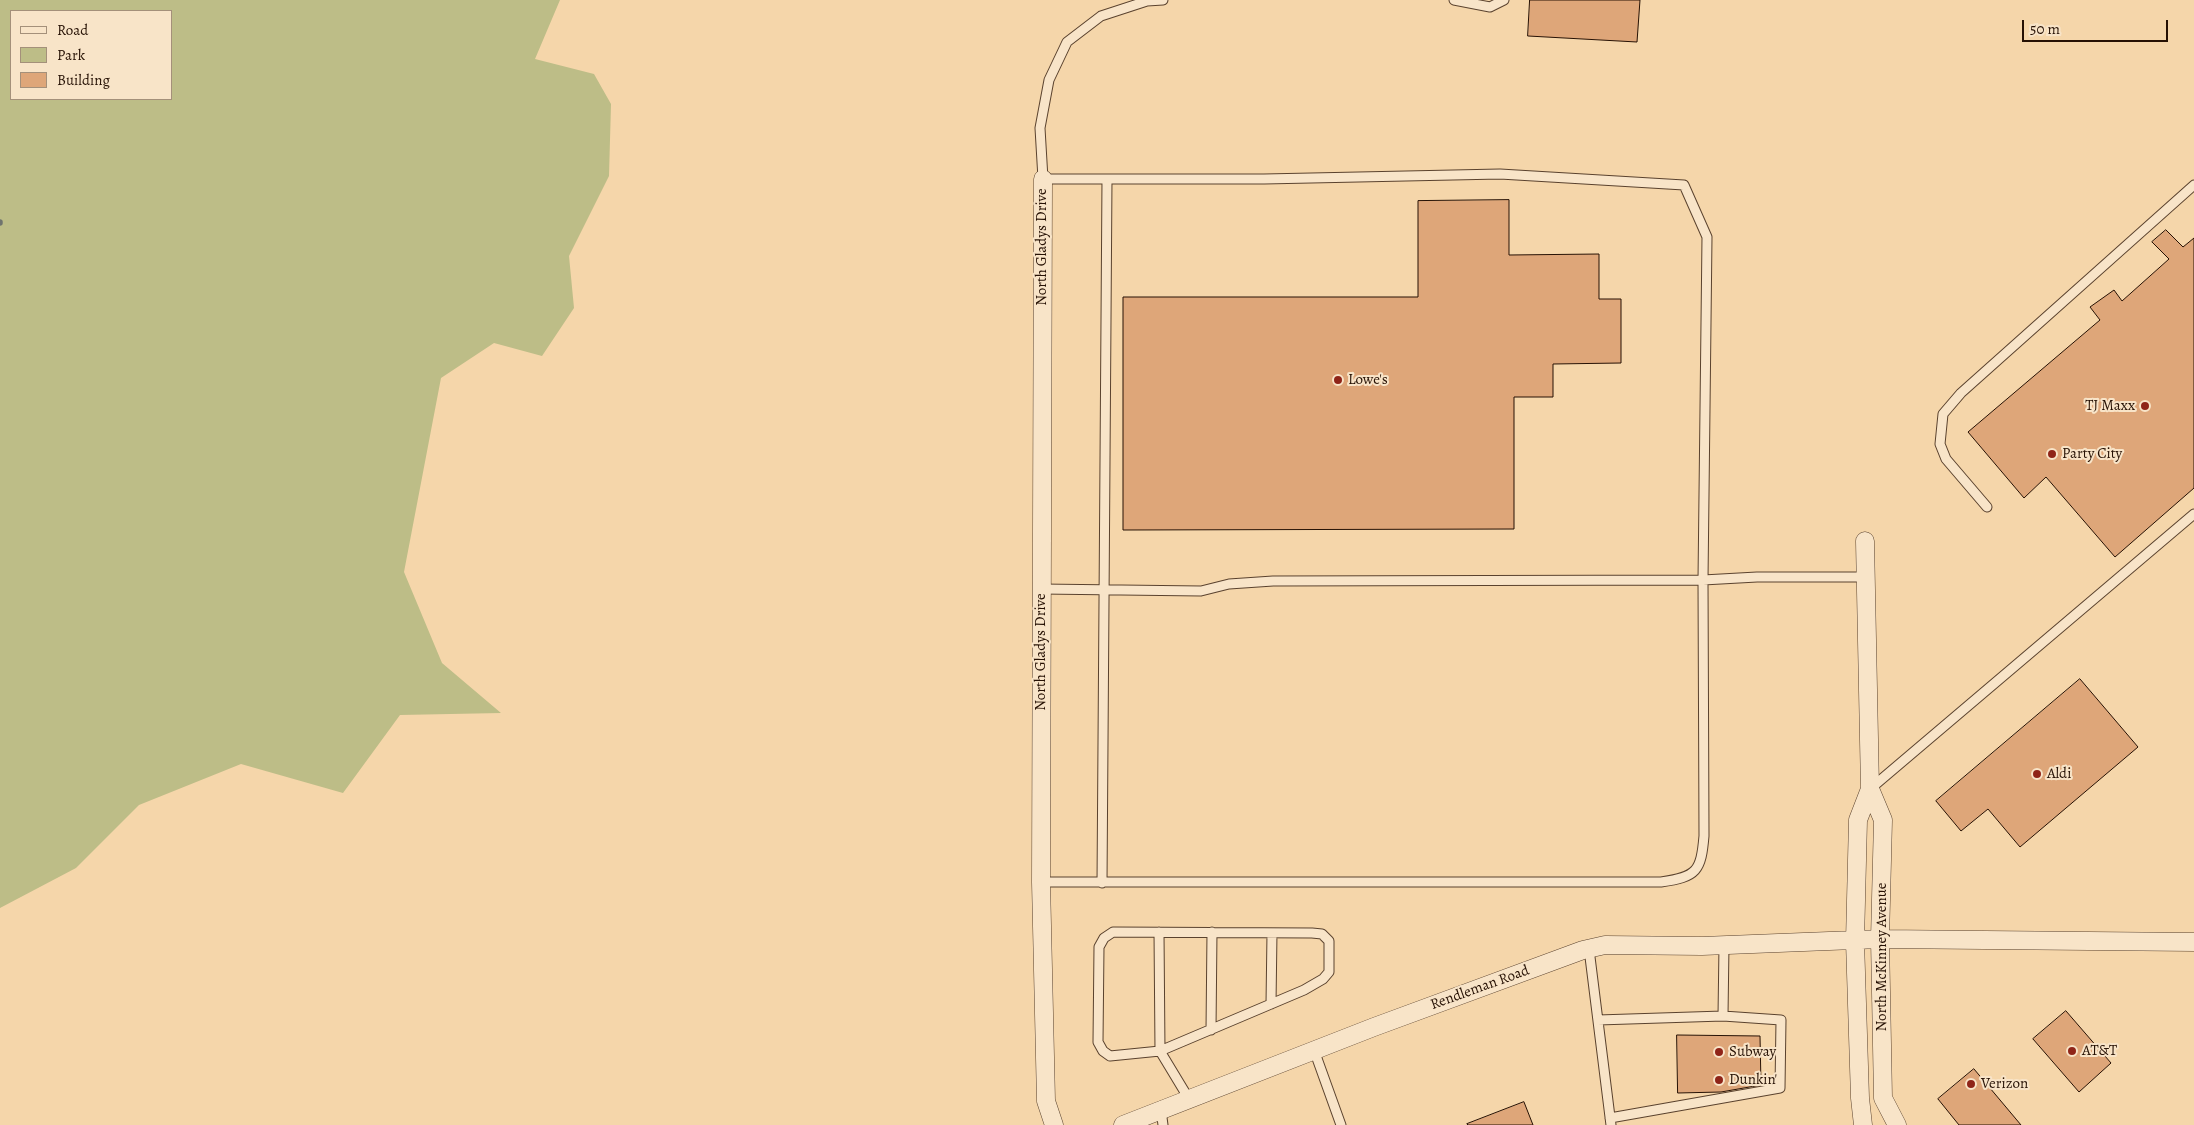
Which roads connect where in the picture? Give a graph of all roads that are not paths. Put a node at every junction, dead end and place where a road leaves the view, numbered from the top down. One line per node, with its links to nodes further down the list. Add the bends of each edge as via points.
1 (1163, 0): 4 (lane, via 1147,1 1100,16 1067,42 1049,80 1040,128)
2 (1454, 0): 3 (lane, via 1490,7)
3 (1504, 0)
4 (1043, 178): 5 (lane); 12 (street, North Gladys Drive)
5 (1108, 179): 11 (lane, via 1500,174 1684,185 1707,237); 13 (lane)
6 (2194, 185): 7 (lane, via 1961,393 1943,414 1940,444 1946,459)
7 (1987, 507)
8 (2194, 514): 14 (lane)
9 (1865, 541): 10 (street, North McKinney Avenue)
10 (1866, 577): 11 (lane); 14 (street, North McKinney Avenue)
11 (1703, 580): 13 (lane, via 1273,581 1229,584 1201,591); 16 (lane, via 1704,836 1698,868 1690,876 1661,882)
12 (1042, 589): 13 (lane); 15 (street, North Gladys Drive)
13 (1103, 590): 16 (lane)
14 (1870, 789): 20 (street, North McKinney Avenue, via 1883,820); 21 (street, North McKinney Avenue, via 1858,820)
15 (1041, 882): 16 (lane); 34 (street, North Gladys Drive, via 1046,1101)
16 (1102, 882)
17 (1159, 932): 18 (lane); 30 (lane); 30 (lane, via 1113,932 1104,938 1100,947 1098,1042 1103,1052 1110,1056)
18 (1212, 932): 19 (lane); 28 (lane)
19 (1272, 933): 25 (lane); 25 (lane, via 1322,934 1329,941 1330,972 1304,990)
20 (1880, 939): 21 (street, Rendleman Road); 22 (street, Rendleman Road); 38 (street, North McKinney Avenue, via 1883,1098)
21 (1856, 941): 23 (street, Rendleman Road); 37 (street, North McKinney Avenue)
22 (2194, 942)
23 (1724, 945): 24 (street, Rendleman Road, via 1604,945); 26 (lane)
24 (1589, 949): 27 (lane); 29 (street, Rendleman Road)
25 (1271, 1004): 28 (lane)
26 (1723, 1016): 27 (lane); 33 (lane, via 1781,1020 1780,1088)
27 (1598, 1020): 33 (lane)
28 (1210, 1030): 30 (lane)
29 (1314, 1050): 31 (street, Rendleman Road); 36 (lane)
30 (1160, 1051): 31 (lane)
31 (1189, 1099): 32 (street, Rendleman Road)
32 (1162, 1118): 35 (street, Rendleman Road)
33 (1610, 1122)
34 (1054, 1125)
35 (1123, 1125)
36 (1341, 1125)
37 (1862, 1125)
38 (1897, 1125)

